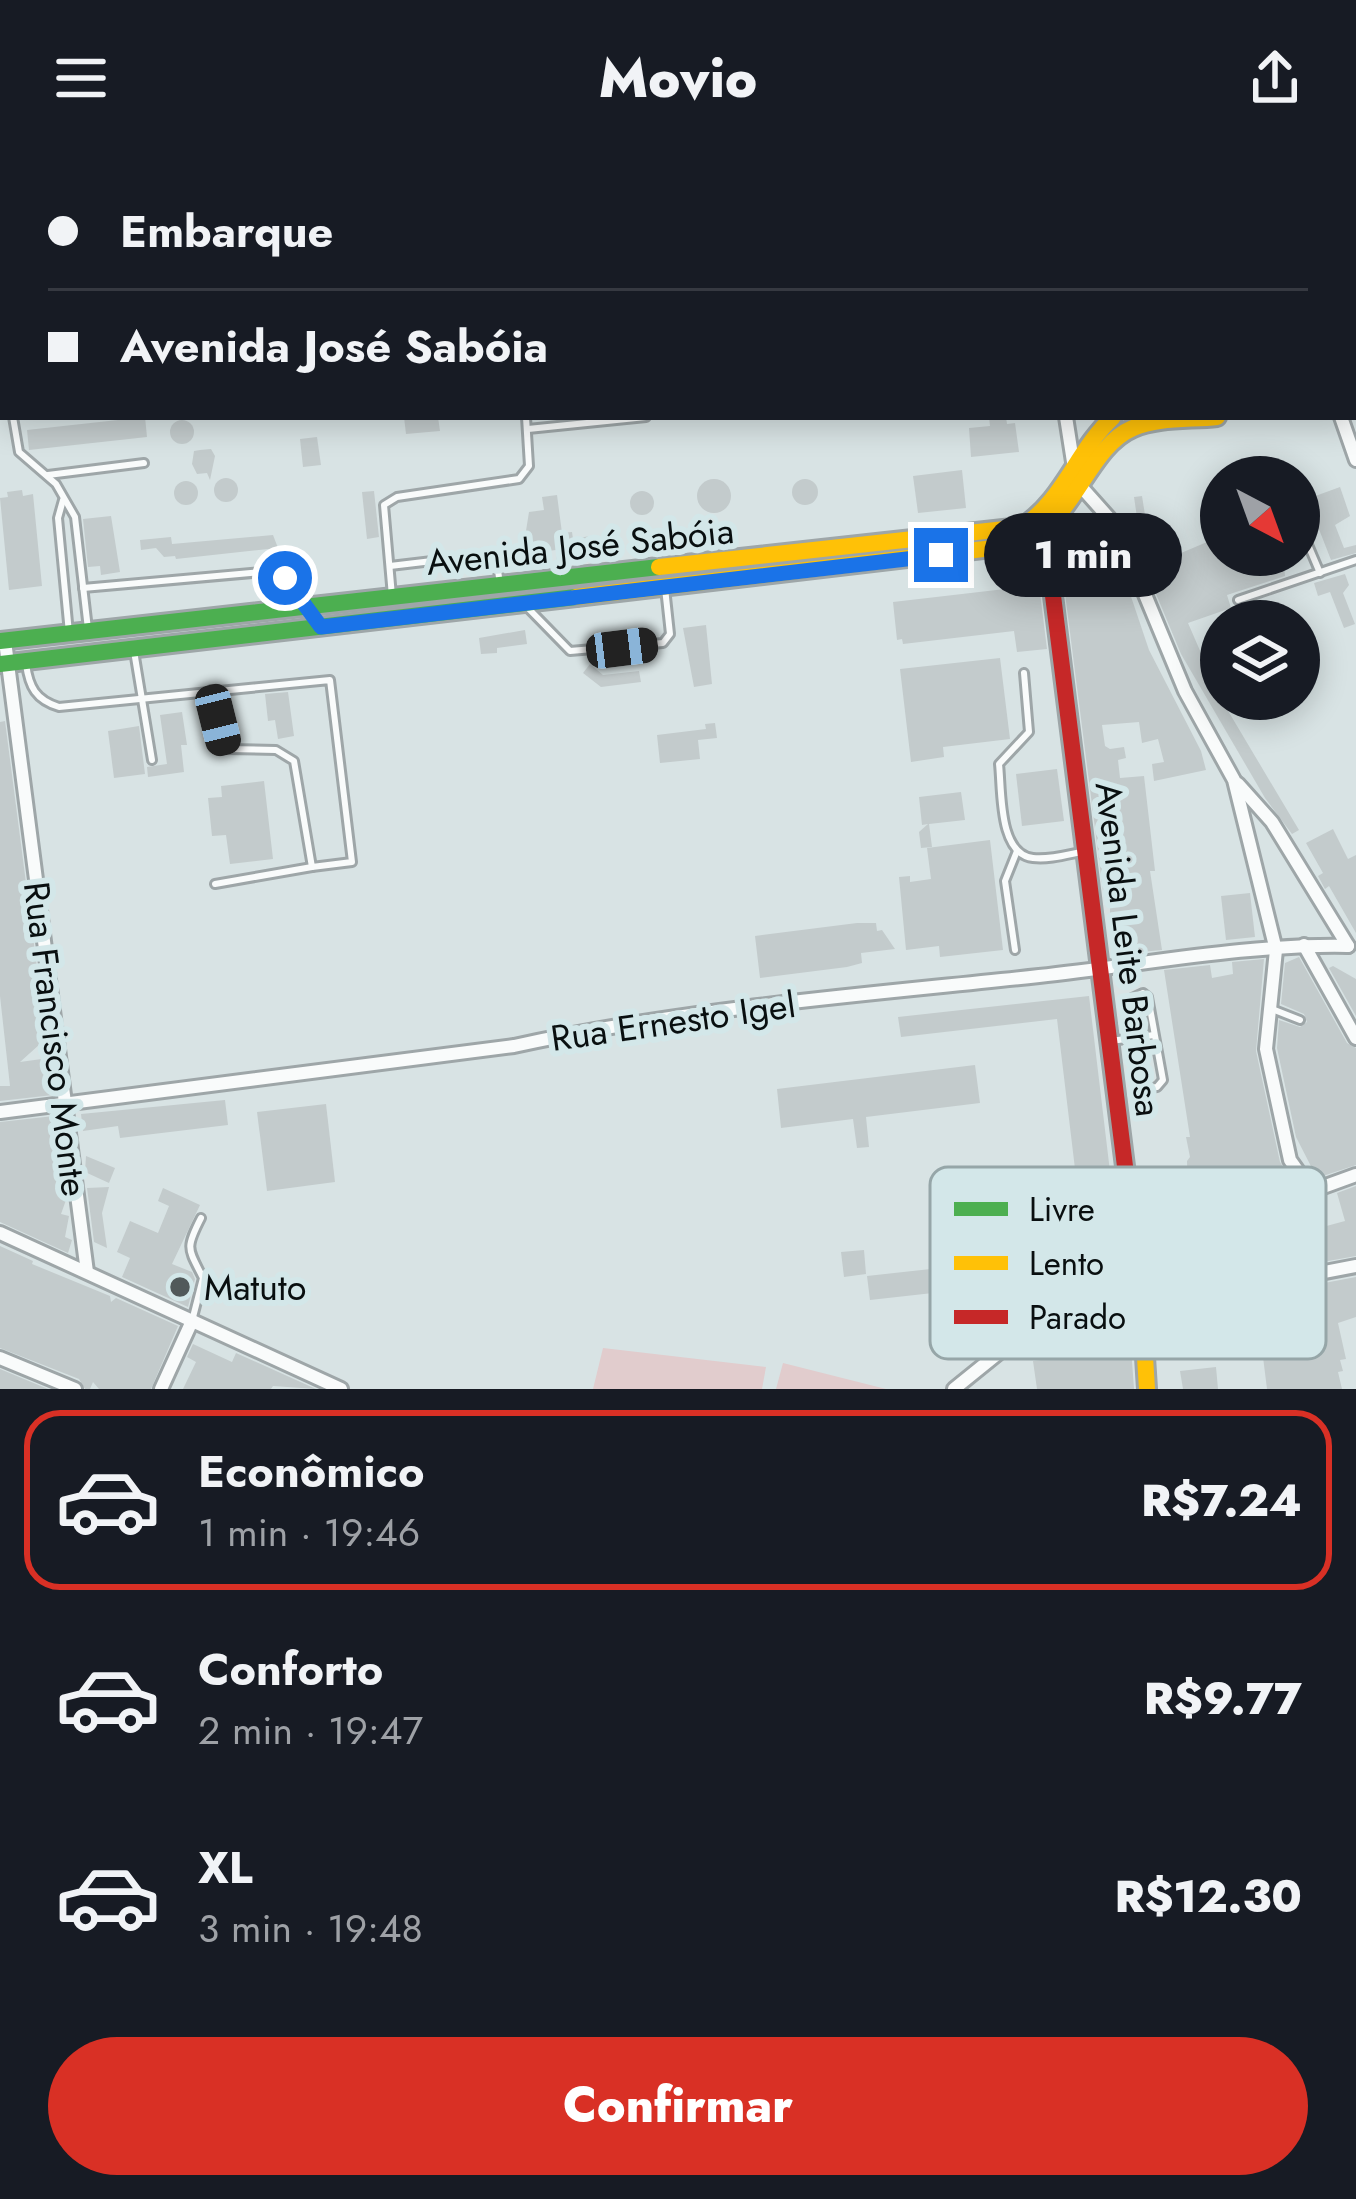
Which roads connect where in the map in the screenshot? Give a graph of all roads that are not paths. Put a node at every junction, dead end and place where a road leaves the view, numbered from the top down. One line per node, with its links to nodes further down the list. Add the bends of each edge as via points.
1 (14, 420): 12 (lane, via 19,452)
2 (526, 420): 8 (lane)
3 (616, 420): 8 (lane)
4 (1066, 420): 11 (street)
5 (1110, 420): 11 (main road)
6 (1195, 420): 13 (main road, via 1129,429 1107,445)
7 (1342, 420): 9 (street)
8 (527, 429): 17 (lane, via 529,466 519,478 384,505)
9 (1356, 460)
10 (144, 464): 12 (lane)
11 (1071, 470): 13 (street); 15 (main road)
12 (48, 475): 14 (lane)
13 (1083, 490): 15 (main road); 37 (street, via 1117,527 1185,691)
14 (63, 500): 21 (lane, via 75,517); 28 (lane, via 58,518)
15 (1038, 529): 20 (main road, Avenida José Sabóia, via 1026,544); 22 (main road, Avenida José Sabóia); 39 (main road, Avenida Leite Barbosa)
16 (1356, 560): 18 (lane)
17 (389, 566): 22 (lane, via 483,555 497,564); 26 (lane)
18 (1320, 573)
19 (1311, 576): 23 (lane)
20 (664, 587): 24 (main road, Avenida José Sabóia); 24 (lane, via 668,639 581,653 564,648)
21 (83, 588): 25 (lane, via 274,571); 28 (lane)
22 (500, 588): 26 (main road, Avenida José Sabóia)
23 (1238, 600)
24 (524, 604): 26 (main road, Avenida José Sabóia)
25 (307, 609): 26 (main road, Avenida José Sabóia); 27 (lane); 28 (main road, Avenida José Sabóia)
26 (394, 609): 27 (main road, Avenida José Sabóia)
27 (321, 627): 30 (main road, Avenida José Sabóia)
28 (79, 632): 29 (main road, Avenida José Sabóia); 31 (lane); 31 (lane)
29 (2, 641): 32 (street, Rua Francisco Monte)
30 (134, 647): 31 (main road, Avenida José Sabóia); 35 (lane)
31 (81, 653): 32 (main road, Avenida José Sabóia)
32 (11, 662): 35 (lane, via 59,707); 54 (street, Rua Francisco Monte)
33 (1024, 673): 38 (lane, via 1029,732 999,764)
34 (211, 691): 35 (lane); 40 (lane, via 226,749 276,750 294,761); 40 (lane, via 330,680 352,862)
35 (142, 698): 36 (lane)
36 (152, 760)
37 (1234, 780): 43 (street, via 1272,821); 44 (street)
38 (1017, 850): 39 (lane, via 1038,859); 45 (lane, via 1005,890)
39 (1085, 852): 47 (main road, Avenida Leite Barbosa)
40 (312, 867): 41 (lane)
41 (215, 884)
42 (1304, 945): 43 (street, Rua Ernesto Igel); 44 (street, Rua Ernesto Igel); 51 (street)
43 (1348, 946): 46 (lane)
44 (1275, 947): 47 (street, Rua Ernesto Igel); 48 (street)
45 (1015, 950)
46 (1356, 959)
47 (1099, 970): 53 (main road, Avenida Leite Barbosa); 54 (street, Rua Ernesto Igel, via 736,1009)
48 (1269, 1007): 49 (lane); 57 (street, via 1266,1049)
49 (1300, 1020)
50 (1154, 1035): 52 (lane); 52 (lane, via 1143,993 1126,1001); 52 (lane, via 1163,1080 1157,1087 1138,1084)
51 (1356, 1038)
52 (1132, 1039): 53 (lane)
53 (1107, 1041): 56 (main road, Avenida Leite Barbosa)
54 (62, 1103): 55 (street, Rua Ernesto Igel); 64 (street, Rua Francisco Monte)
55 (0, 1112)
56 (1124, 1167)
57 (1295, 1167)
58 (1356, 1175): 59 (street)
59 (1326, 1186)
60 (201, 1218): 65 (lane, via 189,1242 203,1278)
61 (0, 1233): 64 (street)
62 (1356, 1265): 63 (street)
63 (1326, 1270)
64 (87, 1272): 65 (street)
65 (192, 1321): 70 (street); 71 (street)
66 (0, 1358): 69 (street)
67 (991, 1359): 72 (street)
68 (1145, 1359): 73 (main road, Avenida Leite Barbosa)
69 (75, 1389)
70 (161, 1389)
71 (341, 1389)
72 (954, 1389)
73 (1147, 1389)

